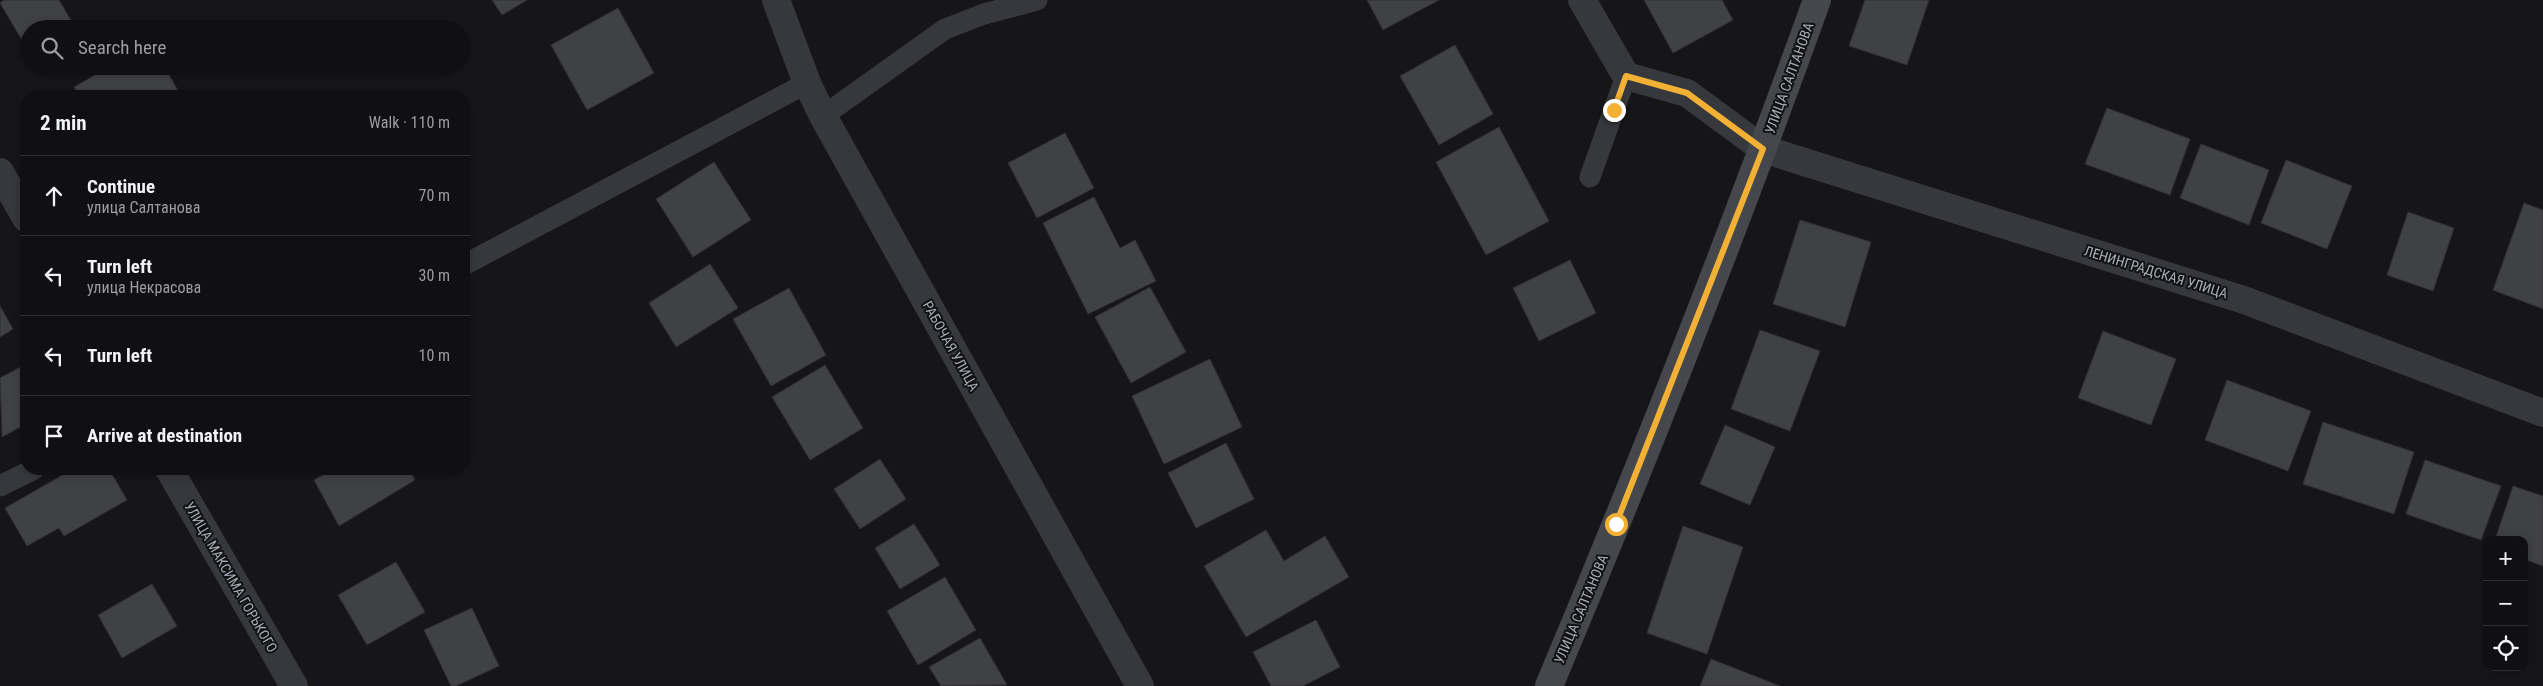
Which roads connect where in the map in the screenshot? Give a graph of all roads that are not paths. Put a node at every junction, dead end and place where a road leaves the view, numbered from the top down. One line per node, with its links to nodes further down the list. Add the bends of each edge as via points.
1 (776, 0): 6 (street, РАБОЧАЯ УЛИЦА)
2 (1037, 0): 7 (lane, via 984,14 945,29)
3 (1582, 0): 5 (street)
4 (1816, 0): 8 (main road, УЛИЦА САЛТАНОВА)
5 (1626, 76): 8 (street, ЛЕНИНГРАДСКАЯ УЛИЦА, via 1687,93); 10 (lane)
6 (807, 83): 7 (street, РАБОЧАЯ УЛИЦА); 12 (lane)
7 (823, 116): 18 (street, РАБОЧАЯ УЛИЦА)
8 (1763, 149): 13 (street, ЛЕНИНГРАДСКАЯ УЛИЦА, via 2244,300); 19 (main road, УЛИЦА САЛТАНОВА)
9 (0, 172): 11 (street)
10 (1590, 177)
11 (20, 207)
12 (470, 262)
13 (2543, 413)
14 (22, 475): 16 (lane)
15 (172, 475): 17 (street, УЛИЦА МАКСИМА ГОРЬКОГО)
16 (0, 486)
17 (294, 686)
18 (1140, 686)
19 (1549, 686)

